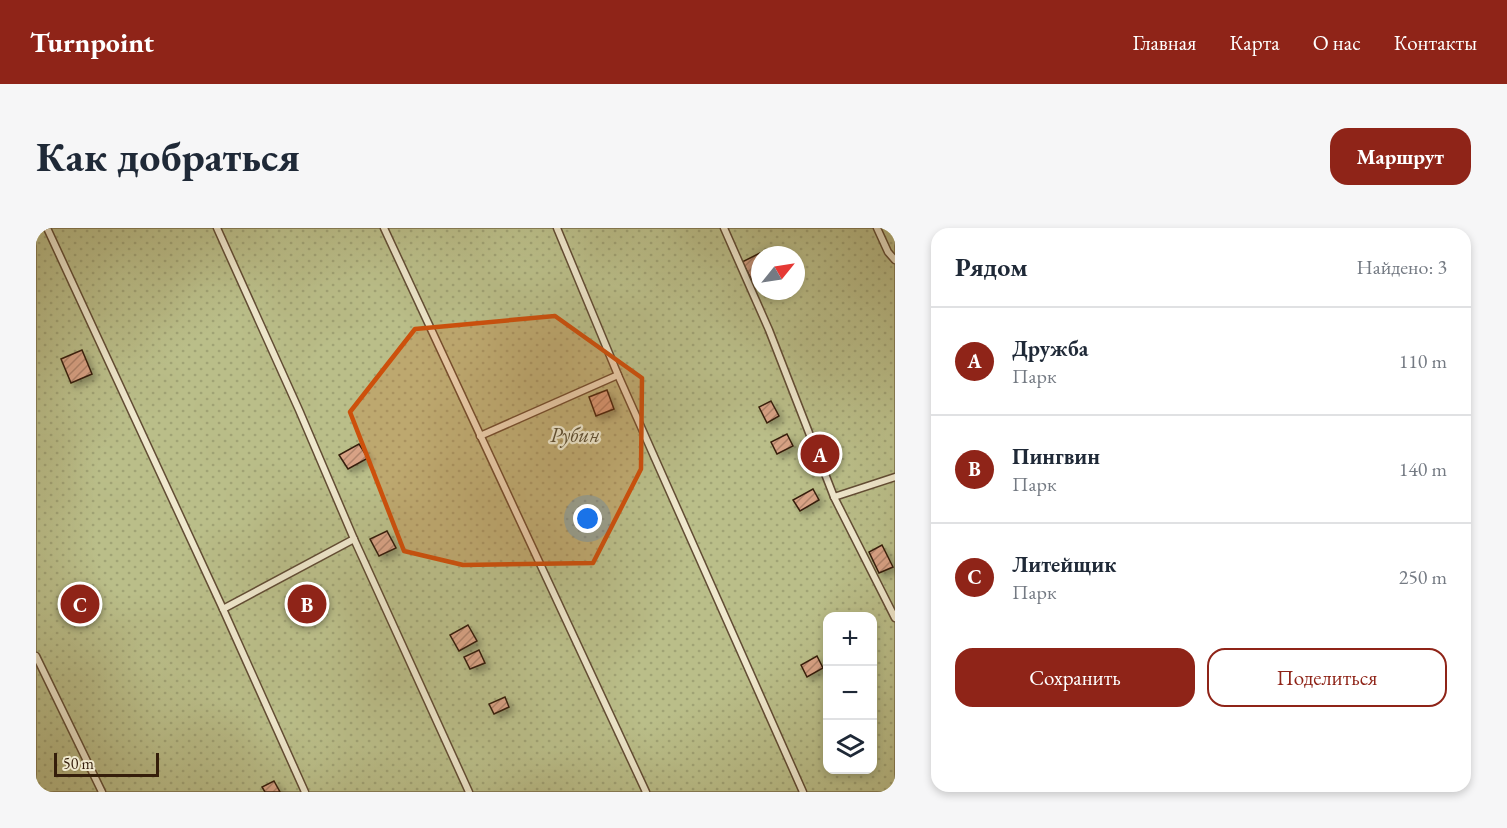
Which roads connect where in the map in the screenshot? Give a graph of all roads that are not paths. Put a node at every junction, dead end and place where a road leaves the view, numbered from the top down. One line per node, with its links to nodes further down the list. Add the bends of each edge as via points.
1 (47, 228): 13 (lane)
2 (217, 228): 12 (lane)
3 (384, 228): 9 (lane)
4 (557, 228): 8 (lane)
5 (724, 228): 11 (lane, via 769,330)
6 (877, 228): 7 (lane)
7 (895, 260)
8 (618, 375): 9 (lane); 20 (lane)
9 (480, 435): 19 (lane)
10 (895, 477): 11 (lane)
11 (834, 497): 14 (lane)
12 (354, 539): 13 (lane); 18 (lane)
13 (223, 609): 17 (lane)
14 (895, 618)
15 (36, 656): 16 (lane)
16 (102, 792)
17 (305, 792)
18 (469, 792)
19 (646, 792)
20 (803, 792)

